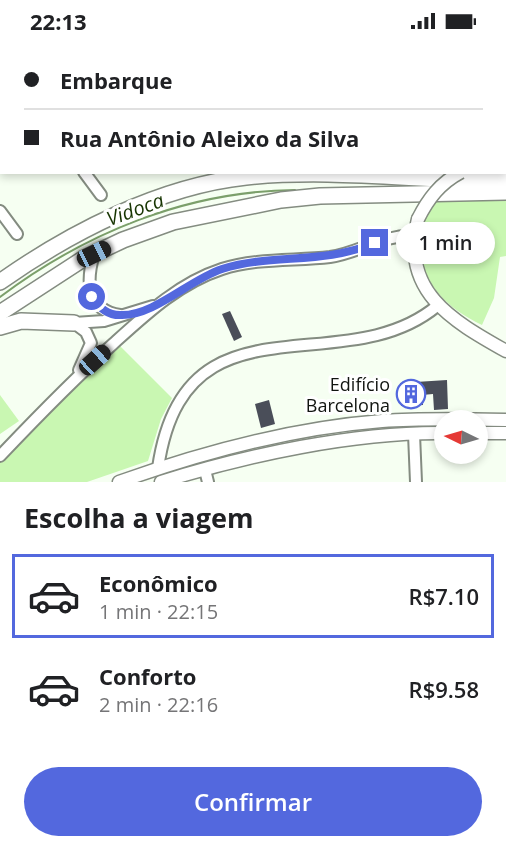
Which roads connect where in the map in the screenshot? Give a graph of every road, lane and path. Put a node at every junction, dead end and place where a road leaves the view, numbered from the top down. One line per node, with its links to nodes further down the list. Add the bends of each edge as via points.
1 (85, 174): 7 (street)
2 (304, 174): 12 (highway, via 211,183 135,207 36,256)
3 (346, 174): 5 (highway)
4 (458, 174): 10 (main road, bridge, via 428,199)
5 (506, 181)
6 (506, 192): 11 (highway, via 372,193 281,200 173,222)
7 (101, 195)
8 (0, 211): 9 (street)
9 (17, 234)
10 (414, 236): 13 (street, via 394,236 331,257 223,269 200,278); 14 (main road, via 418,273)
11 (94, 254): 15 (highway, via 51,277); 16 (street, via 88,280 92,297 104,310)
12 (0, 282)
13 (161, 303): 16 (street); 20 (street)
14 (437, 306): 19 (main road); 28 (street, via 408,323 356,340 269,348 234,357 202,376 188,391 168,424)
15 (0, 313)
16 (123, 316): 17 (street)
17 (74, 323): 18 (highway, via 21,321); 20 (street, via 86,332 91,343 82,365)
18 (0, 327)
19 (506, 351)
20 (66, 387): 29 (street)
21 (430, 419): 22 (main road); 23 (main road); 30 (main road, via 379,422 259,440)
22 (506, 420)
23 (434, 426)
24 (434, 433): 27 (main road)
25 (488, 433): 26 (main road)
26 (506, 433)
27 (414, 434): 32 (main road, via 334,442); 35 (street)
28 (161, 449): 30 (street); 31 (street)
29 (0, 456)
30 (174, 464): 31 (main road)
31 (158, 468): 33 (main road)
32 (206, 476): 34 (main road)
33 (119, 482)
34 (161, 482)
35 (416, 482)

